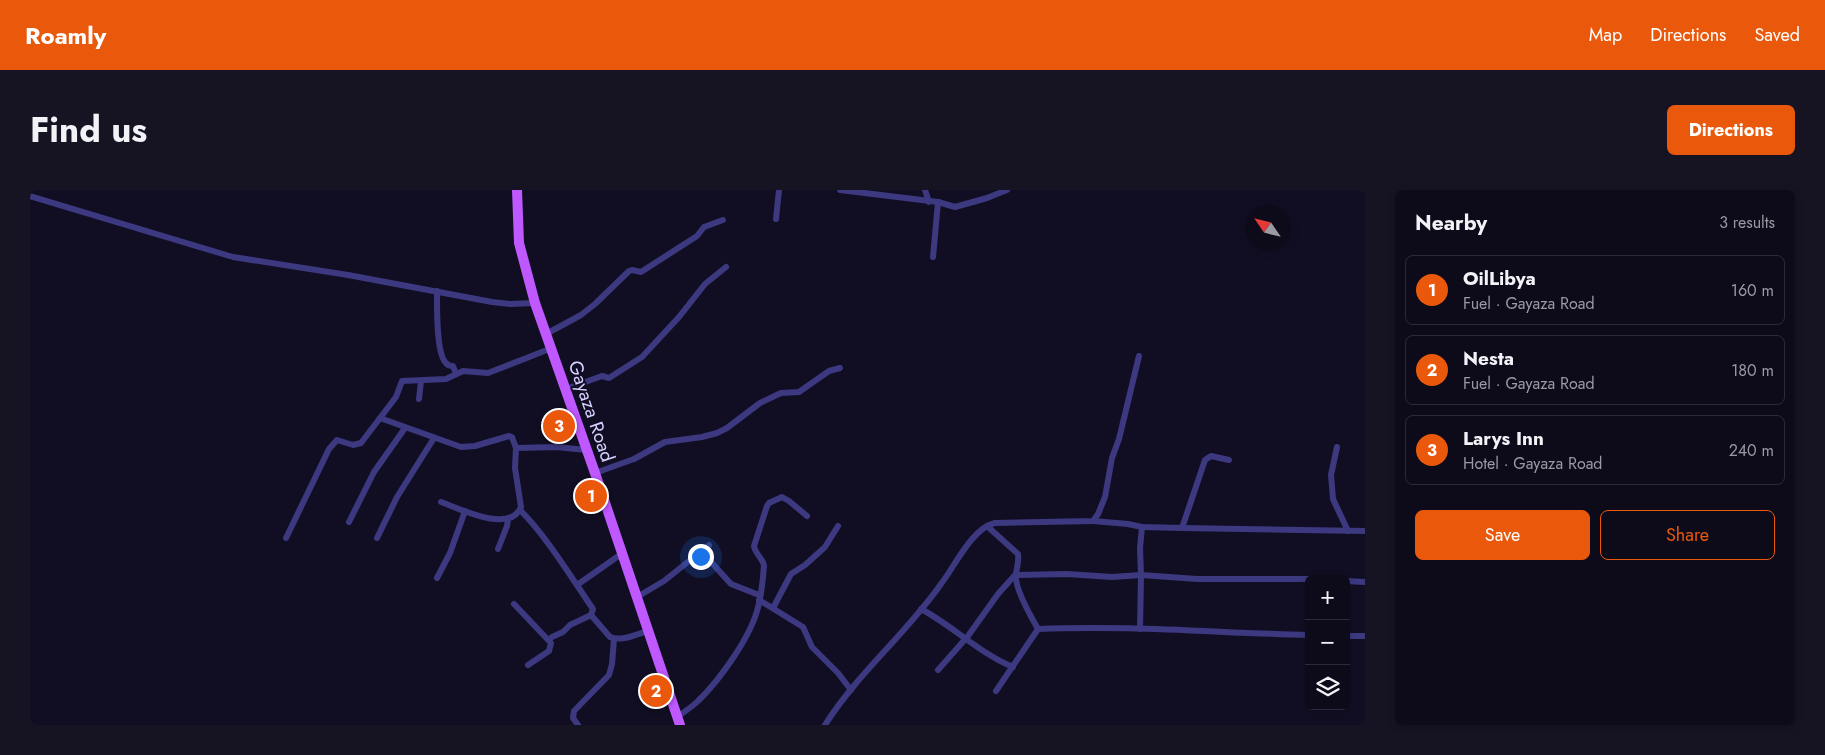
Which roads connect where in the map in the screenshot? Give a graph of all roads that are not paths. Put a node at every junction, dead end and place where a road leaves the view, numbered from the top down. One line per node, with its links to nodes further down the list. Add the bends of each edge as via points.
1 (517, 190): 14 (main road, Gayaza Road, via 519,243)
2 (779, 190): 9 (street)
3 (840, 190): 7 (street)
4 (925, 190): 7 (street)
5 (1007, 190): 8 (street, via 955,207)
6 (30, 196): 13 (street, via 233,257)
7 (929, 202): 8 (street)
8 (938, 202): 11 (street)
9 (776, 219)
10 (723, 220): 15 (street, via 704,227 697,236 641,272 628,271 588,309)
11 (933, 257)
12 (726, 267): 21 (street, via 705,284 642,357 609,378 602,376)
13 (437, 291): 14 (street, via 492,302); 19 (street, via 438,341 444,362 453,366)
14 (535, 303): 15 (main road, Gayaza Road)
15 (546, 334): 16 (main road, Gayaza Road)
16 (552, 348): 19 (street, via 488,373 463,371); 21 (main road, Gayaza Road)
17 (1139, 356): 36 (street, via 1105,497)
18 (840, 368): 30 (street, via 799,392 781,394 760,403 717,433 665,442 634,459)
19 (456, 374): 20 (street, via 446,379)
20 (421, 381): 22 (street); 23 (street, via 402,381 396,397)
21 (566, 389): 28 (main road, Gayaza Road)
22 (418, 399)
23 (380, 418): 24 (street); 44 (street, via 357,445 335,441)
24 (405, 428): 25 (street); 37 (street, via 374,472)
25 (434, 438): 27 (street, via 461,447 510,436); 45 (street, via 397,497)
26 (1337, 447): 42 (street, via 1331,475 1333,499)
27 (516, 448): 28 (street); 32 (street)
28 (586, 450): 30 (main road, Gayaza Road)
29 (1229, 460): 41 (street, via 1211,456 1205,460)
30 (595, 473): 57 (main road, Gayaza Road)
31 (441, 502): 33 (street)
32 (520, 510): 35 (street); 56 (street)
33 (465, 511): 35 (street, via 493,520); 52 (street)
34 (807, 516): 58 (street, via 782,498 767,506 754,546 764,566)
35 (508, 519): 47 (street)
36 (1093, 521): 39 (street, via 995,523); 40 (street)
37 (349, 522)
38 (838, 526): 60 (street, via 825,547 791,574)
39 (987, 526): 50 (street, via 1018,554); 61 (street, via 978,532)
40 (1142, 527): 41 (street); 51 (street)
41 (1182, 528): 42 (street)
42 (1348, 531): 43 (street)
43 (1365, 531)
44 (286, 538)
45 (377, 538)
46 (709, 545): 48 (street)
47 (498, 549)
48 (702, 551): 57 (street, via 664,581); 58 (street, via 731,584)
49 (617, 557): 56 (street)
50 (1015, 575): 51 (street); 63 (street, via 1025,606); 71 (street)
51 (1141, 575): 53 (street, via 1197,580); 64 (street)
52 (437, 578)
53 (1305, 579)
54 (1350, 581): 55 (street)
55 (1365, 582)
56 (577, 586): 62 (street, via 593,609)
57 (637, 597): 65 (main road, Gayaza Road)
58 (759, 598): 60 (street); 77 (street, via 749,630 732,658 704,695)
59 (514, 604): 72 (street, via 551,643 549,651)
60 (773, 608): 75 (street, via 805,629 812,647)
61 (921, 609): 71 (street); 75 (street)
62 (591, 615): 69 (street); 70 (street)
63 (1038, 629): 64 (street); 73 (street)
64 (1140, 629): 66 (street)
65 (648, 631): 70 (street); 77 (main road, Gayaza Road)
66 (1305, 635)
67 (1350, 636): 68 (street)
68 (1365, 636)
69 (552, 637)
70 (614, 639): 78 (street, via 606,679 574,711 573,718)
71 (965, 639): 73 (street, via 997,661); 74 (street)
72 (528, 665)
73 (1013, 667): 76 (street)
74 (938, 670)
75 (851, 690): 79 (street)
76 (996, 691)
77 (678, 721)
78 (578, 725)
79 (825, 725)

